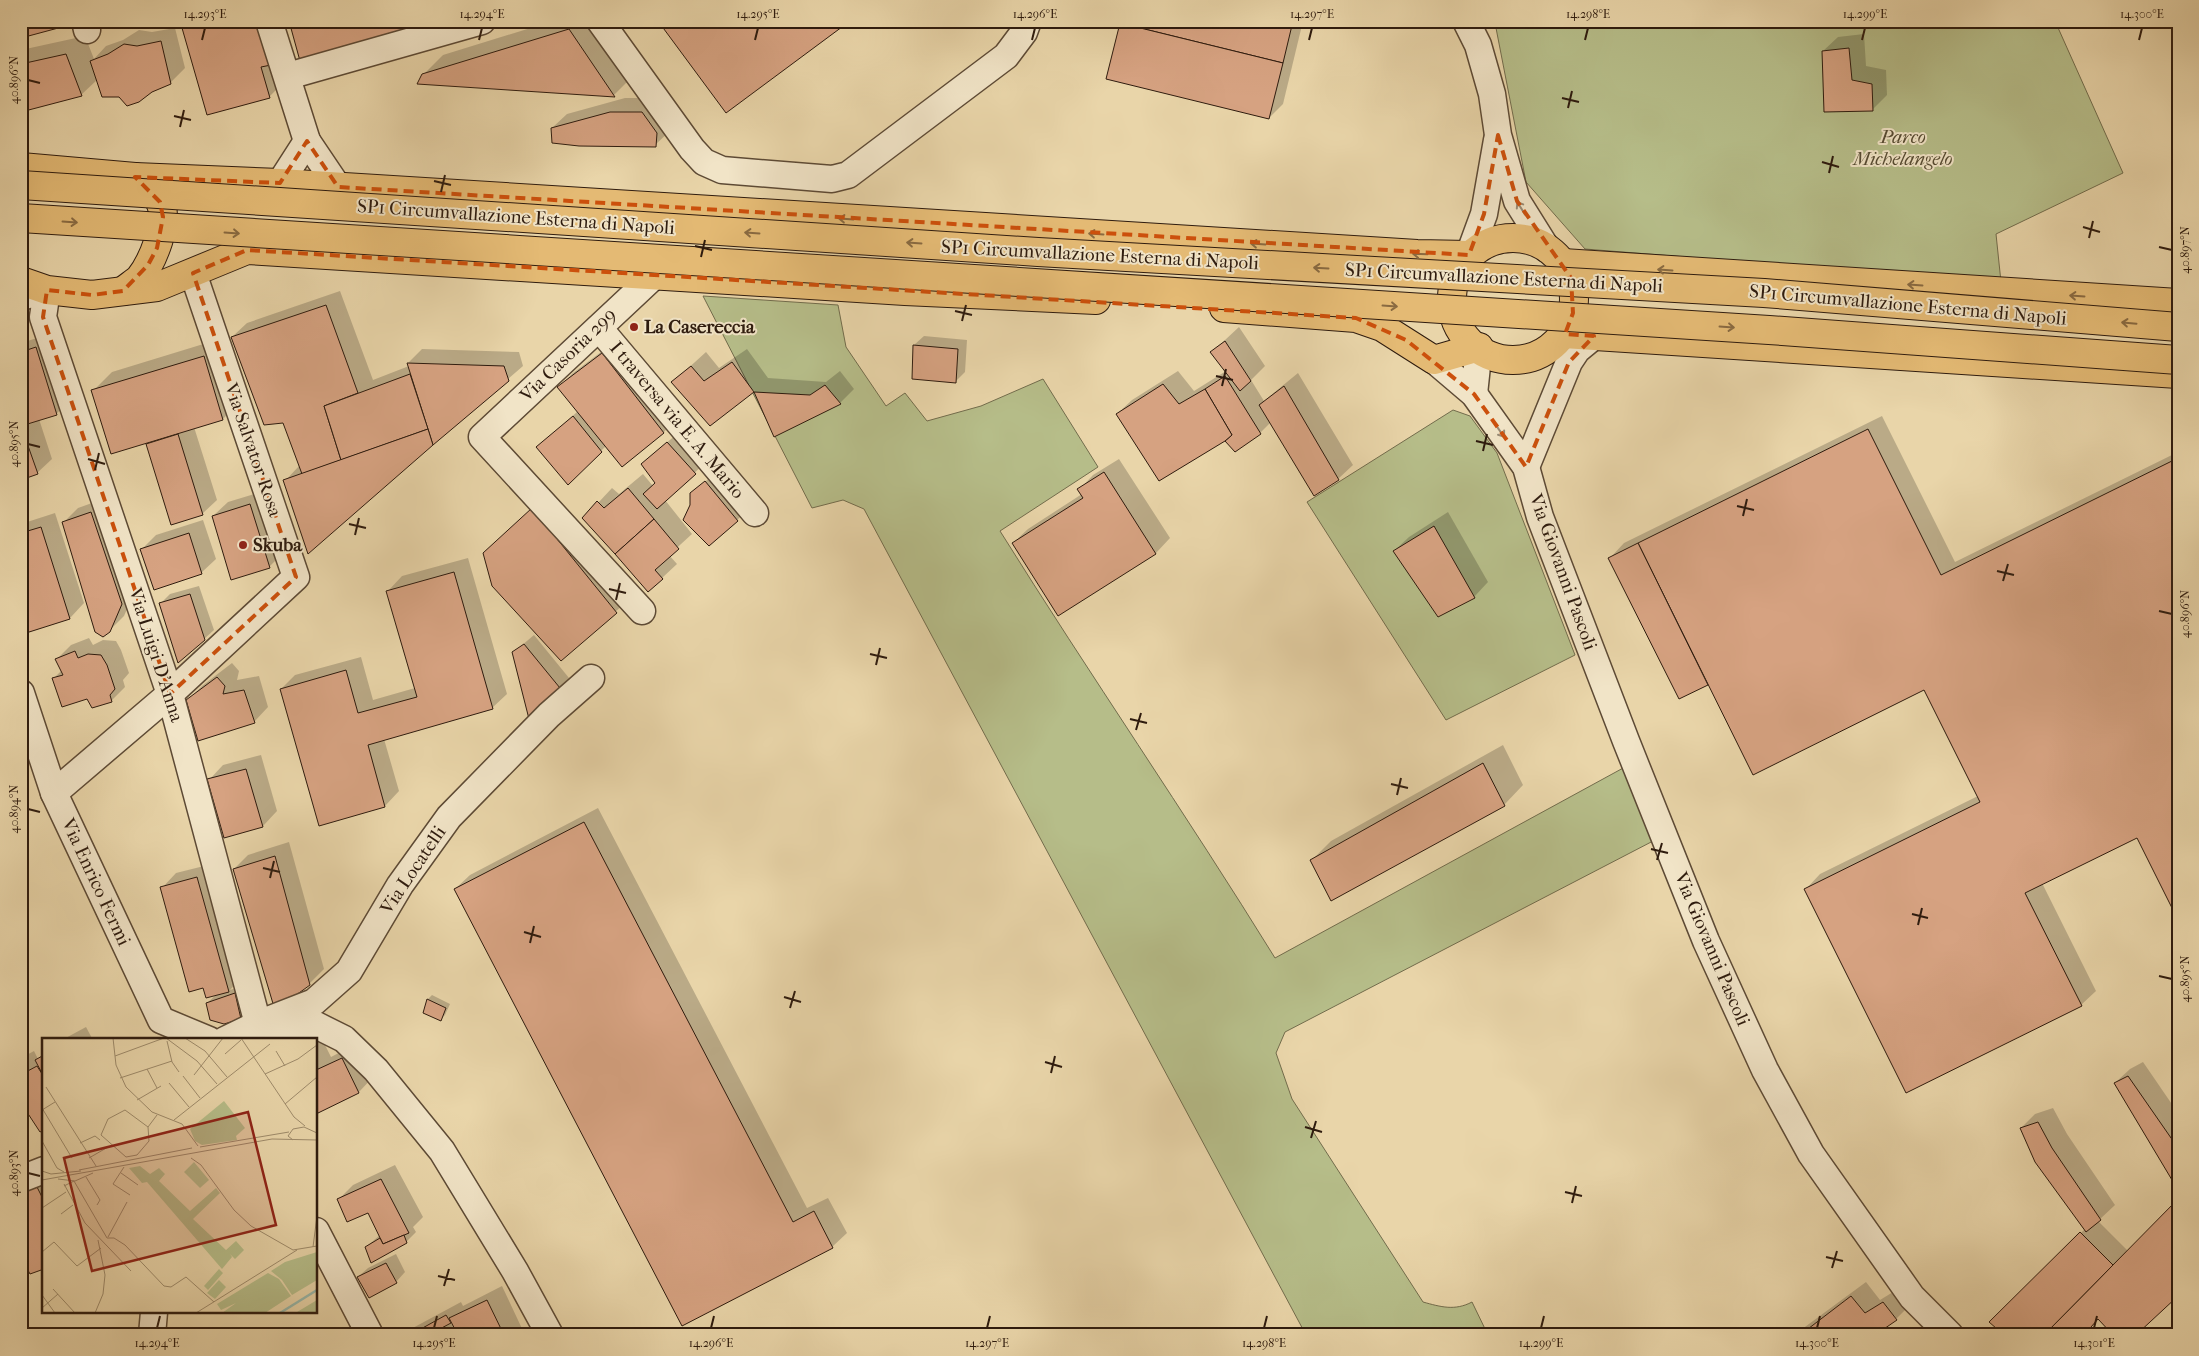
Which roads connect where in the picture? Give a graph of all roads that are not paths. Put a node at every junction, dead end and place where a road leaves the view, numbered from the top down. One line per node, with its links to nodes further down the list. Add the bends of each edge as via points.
1 (269, 21): 6 (street)
2 (482, 21): 6 (street)
3 (600, 21): 4 (street, via 692,150 704,162 722,170 832,179 848,175 980,78 1006,56)
4 (1028, 21)
5 (1466, 21): 7 (street, via 1478,45 1492,94)
6 (288, 76): 8 (street)
7 (1498, 135): 15 (street, via 1484,214); 16 (street, one-way to 7, via 1517,202)
8 (307, 141): 11 (street); 13 (street)
9 (21, 167): 10 (main road)
10 (135, 177): 11 (main road); 20 (main road, via 160,202 163,217 157,248 148,265)
11 (280, 183): 13 (main road)
12 (21, 185): 23 (main road, SP1 Circumvallazione Esterna di Napoli, one-way to 12, bridge, via 1764,293 1048,252)
13 (338, 187): 15 (main road, one-way to 13)
14 (21, 218): 29 (main road, SP1 Circumvallazione Esterna di Napoli, one-way to 29, bridge, via 1778,331)
15 (1469, 255): 16 (main road, via 1487,243 1507,238 1528,240); 27 (main road, via 1457,272 1451,293 1452,314 1461,334)
16 (1555, 256): 22 (main road, one-way to 16); 26 (main road, via 1571,278 1574,295 1573,312)
17 (194, 273): 18 (main road, via 247,250); 20 (main road, via 157,286); 38 (street, Via Salvator Rosa, via 296,577)
18 (655, 275): 24 (street, Via Casoria 299); 28 (main road, via 1136,302 1356,318 1382,327)
19 (21, 281): 21 (main road)
20 (123, 291): 21 (main road, via 92,295)
21 (34, 294): 38 (street, Via Luigi D'Anna)
22 (2178, 303)
23 (2178, 327)
24 (599, 328): 34 (street, I traversa via E. A. Mario); 35 (street, Via Casoria 299, via 482,436)
25 (1594, 336): 26 (main road); 30 (main road); 31 (street, via 1577,350)
26 (1560, 338): 27 (main road, via 1543,354 1526,360 1492,358); 31 (street)
27 (1479, 347): 28 (main road); 32 (street)
28 (1434, 360): 32 (street, Via Giovanni Pascoli)
29 (2178, 360)
30 (2178, 374)
31 (1557, 387): 33 (street)
32 (1474, 394): 33 (street, Via Giovanni Pascoli, one-way to 33)
33 (1526, 467): 51 (street, Via Giovanni Pascoli, via 1540,517 1626,741 1706,941 1764,1070 1811,1154 1912,1297)
34 (755, 513)
35 (642, 611)
36 (591, 678): 40 (street, Via Locatelli, via 549,715 449,817 400,885 350,971 314,1002)
37 (21, 692): 39 (street, Via Enrico Fermi)
38 (163, 700): 39 (street, Via Salvator Rosa); 40 (street, Via Luigi D'Anna)
39 (54, 794): 41 (street, Via Enrico Fermi)
40 (258, 1024): 43 (street, Via Locatelli); 50 (street, via 316,1025 344,1039 376,1070 442,1150)
41 (162, 1030): 42 (street, Via Enrico Fermi)
42 (200, 1038)
43 (229, 1038)
44 (42, 1171): 45 (street)
45 (21, 1179)
46 (318, 1235): 49 (street)
47 (154, 1314): 48 (street)
48 (152, 1335)
49 (370, 1335)
50 (550, 1335)
51 (1950, 1335)

